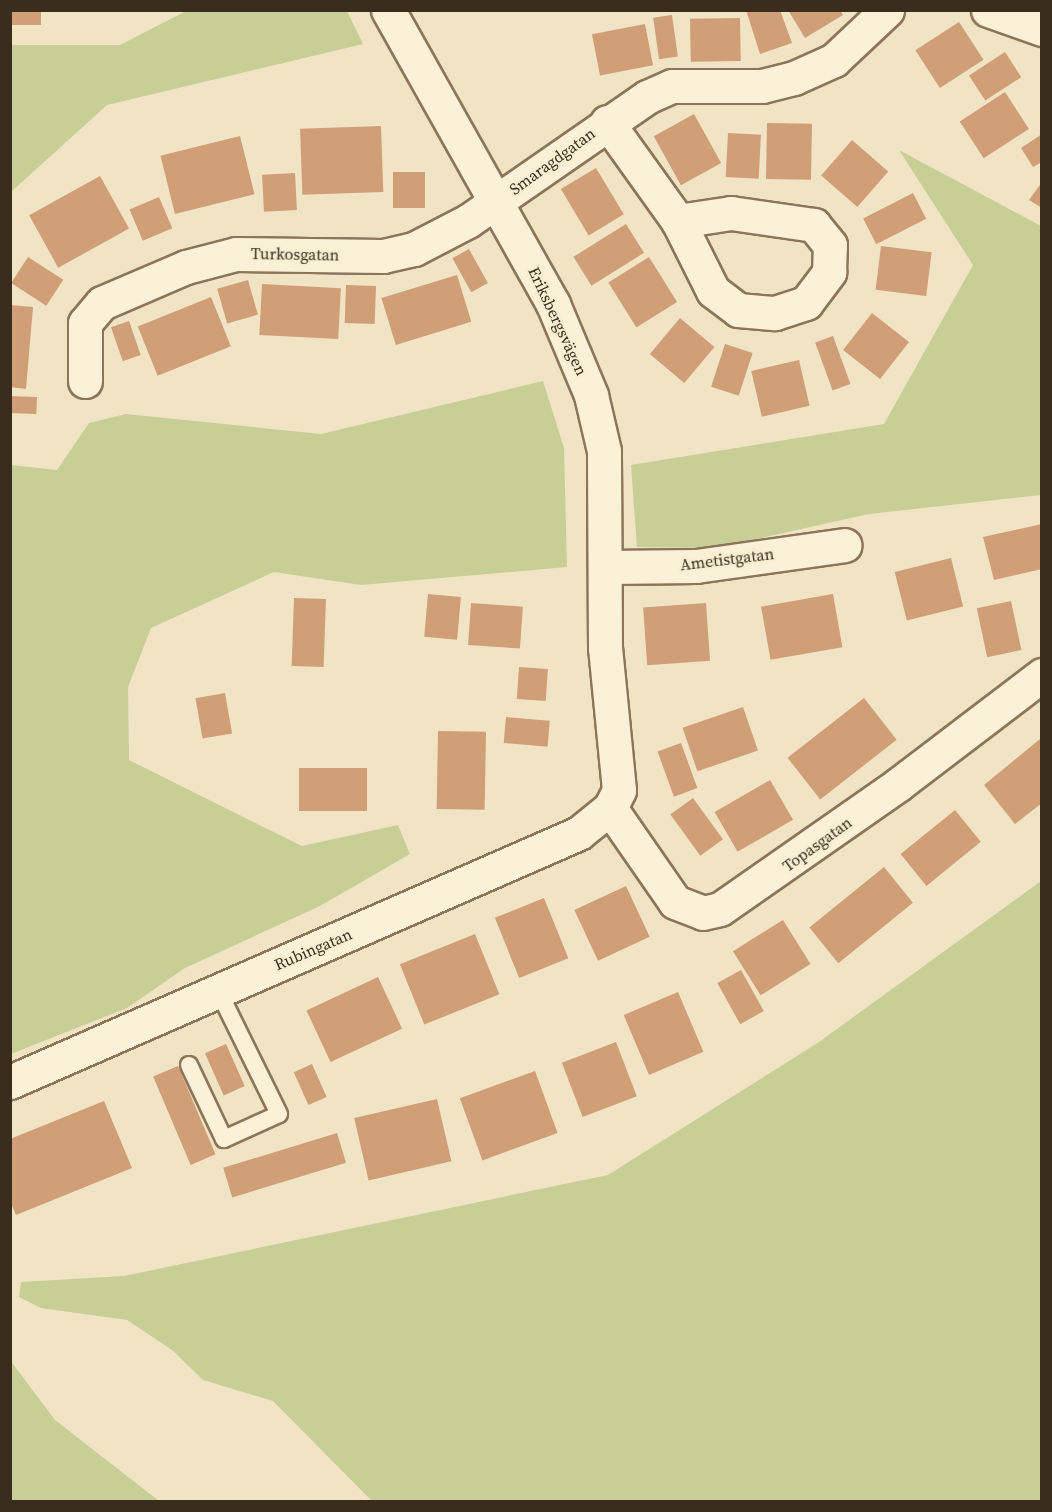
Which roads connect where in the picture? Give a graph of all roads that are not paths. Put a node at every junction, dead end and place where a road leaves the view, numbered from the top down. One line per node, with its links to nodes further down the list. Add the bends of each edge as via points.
1 (388, 10): 6 (street, Eriksbergsvägen)
2 (887, 10): 5 (street, Smaragdgatan, via 834,60 795,78 762,86 672,86)
3 (988, 10): 4 (street)
4 (1041, 29)
5 (607, 122): 6 (street, Smaragdgatan); 7 (street, Smaragdgatan)
6 (498, 201): 8 (street, Turkosgatan, via 414,249 383,256 236,254 186,267 102,303 85,322); 10 (street, Eriksbergsvägen, via 553,304 591,395 604,451)
7 (678, 221)
8 (86, 381)
9 (845, 545): 10 (street, Ametistgatan, via 696,566)
10 (607, 567): 12 (street, Eriksbergsvägen, via 605,648 620,778)
11 (1041, 675): 12 (street, Topasgatan, via 899,784 720,909 703,913 675,902)
12 (610, 807): 13 (street, Rubingatan, via 579,833)
13 (218, 990): 14 (lane, via 279,1114 224,1140); 15 (street, Rubingatan)
14 (189, 1065)
15 (10, 1082)

